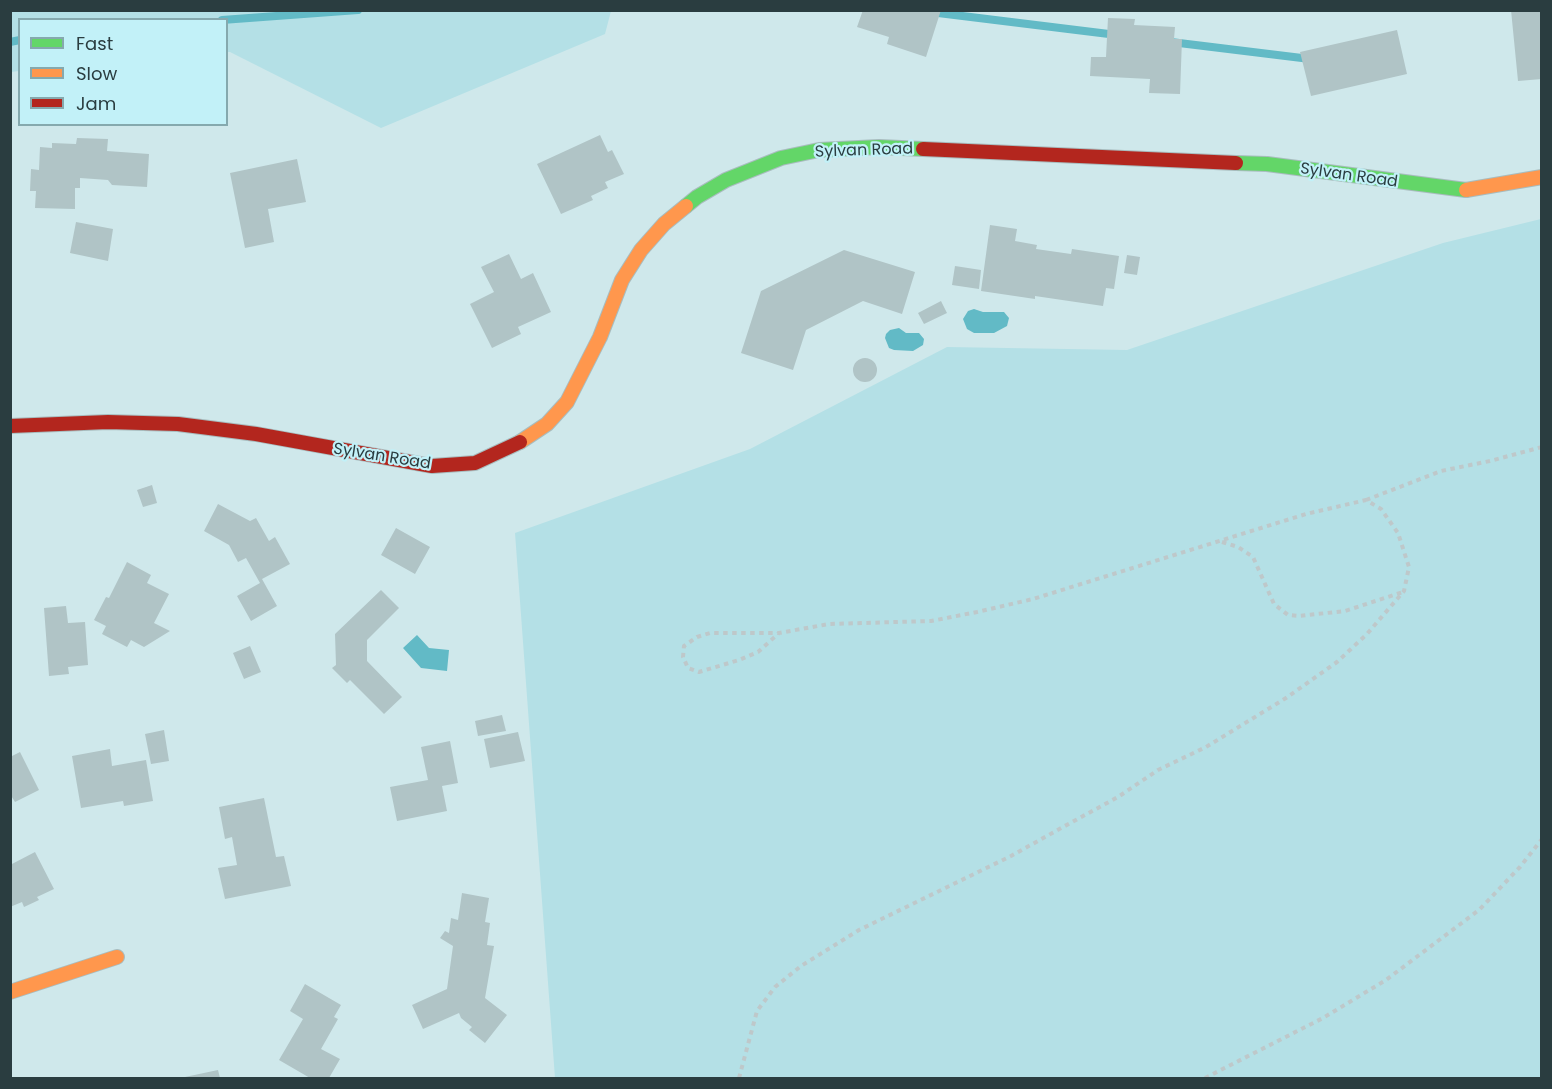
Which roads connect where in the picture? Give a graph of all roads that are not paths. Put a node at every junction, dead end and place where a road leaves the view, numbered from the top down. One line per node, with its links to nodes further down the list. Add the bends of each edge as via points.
1 (1542, 177): 2 (street, Sylvan Road, via 1465,190 1267,164 879,147 819,150 782,158 726,180 664,224 640,250 622,280 600,337 567,402 548,424 475,464 432,466 178,424)
2 (10, 426)
3 (117, 957): 4 (street)
4 (10, 992)

